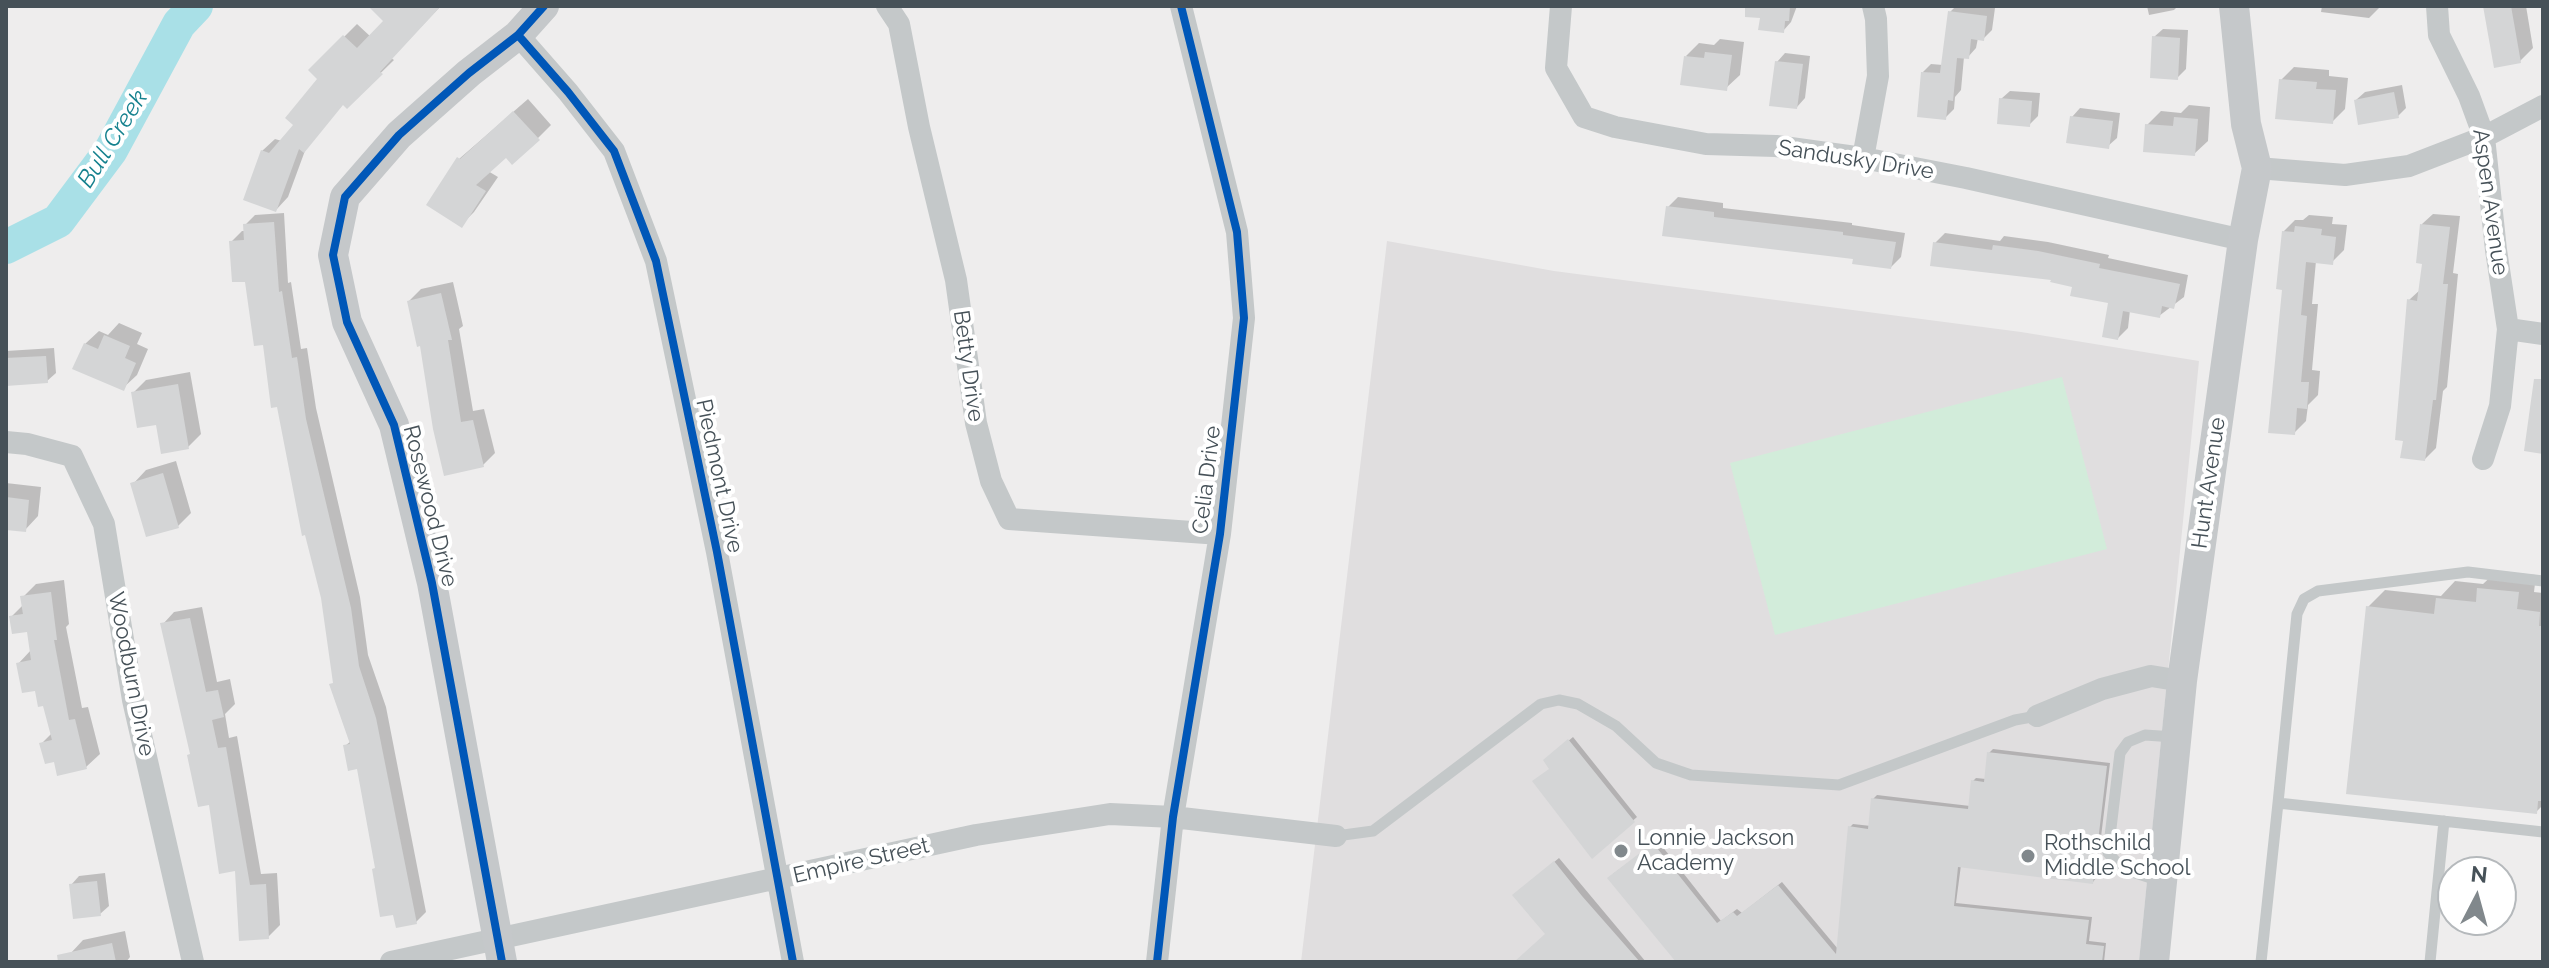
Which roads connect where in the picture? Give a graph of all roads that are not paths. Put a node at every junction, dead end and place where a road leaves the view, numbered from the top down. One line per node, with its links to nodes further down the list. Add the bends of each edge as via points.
1 (544, 6): 8 (street, Rosewood Drive)
2 (887, 6): 18 (street, Betty Drive, via 899,24 956,280 976,423 991,481 1009,519)
3 (1181, 6): 18 (street, Celia Drive, via 1237,232 1244,318)
4 (1561, 6): 11 (street, Sandusky Drive, via 1556,68 1584,117 1706,144 1776,146)
5 (1873, 6): 11 (street, via 1878,76)
6 (2234, 6): 12 (street, Hunt Avenue, via 2246,124)
7 (2437, 6): 10 (street, Aspen Avenue, via 2439,35)
8 (518, 35): 28 (street, Piedmont Drive, via 614,151 656,261 717,552); 30 (street, Rosewood Drive, via 399,135 345,197 333,255 347,322 394,425 432,583)
9 (2543, 106): 10 (street)
10 (2484, 137): 12 (street, via 2409,166 2370,172); 14 (street, Aspen Avenue)
11 (1863, 158): 13 (street, Sandusky Drive)
12 (2257, 168): 13 (street, Hunt Avenue)
13 (2243, 240): 20 (street, Hunt Avenue)
14 (2508, 329): 15 (street); 17 (street, Aspen Avenue, via 2500,406)
15 (2543, 334)
16 (6, 442): 31 (street, Woodburn Drive, via 72,456 104,524 133,700)
17 (2483, 459)
18 (1220, 534): 24 (street, Celia Drive)
19 (2543, 581): 23 (lane, via 2468,572 2318,591 2304,599 2297,614)
20 (2182, 681): 21 (street, via 2151,676); 22 (street, Hunt Avenue)
21 (2037, 716): 27 (lane, via 1839,785 1691,775 1656,763 1616,726 1578,704 1559,700 1541,704 1373,831)
22 (2176, 737): 29 (street, Hunt Avenue); 29 (lane, via 2145,735 2128,742 2120,753 2108,853 2123,869)
23 (2278, 803): 25 (lane); 36 (lane)
24 (1173, 817): 27 (street, Empire Street); 28 (street, Empire Street, via 1110,814 991,832); 34 (street, Celia Drive)
25 (2444, 821): 26 (lane); 37 (lane)
26 (2543, 832)
27 (1336, 836)
28 (777, 880): 30 (street, Empire Street); 33 (street, Piedmont Drive)
29 (2161, 881): 35 (street, Hunt Avenue)
30 (500, 951): 32 (street, Empire Street)
31 (193, 962)
32 (391, 962)
33 (793, 962)
34 (1157, 962)
35 (2154, 962)
36 (2261, 962)
37 (2430, 962)

